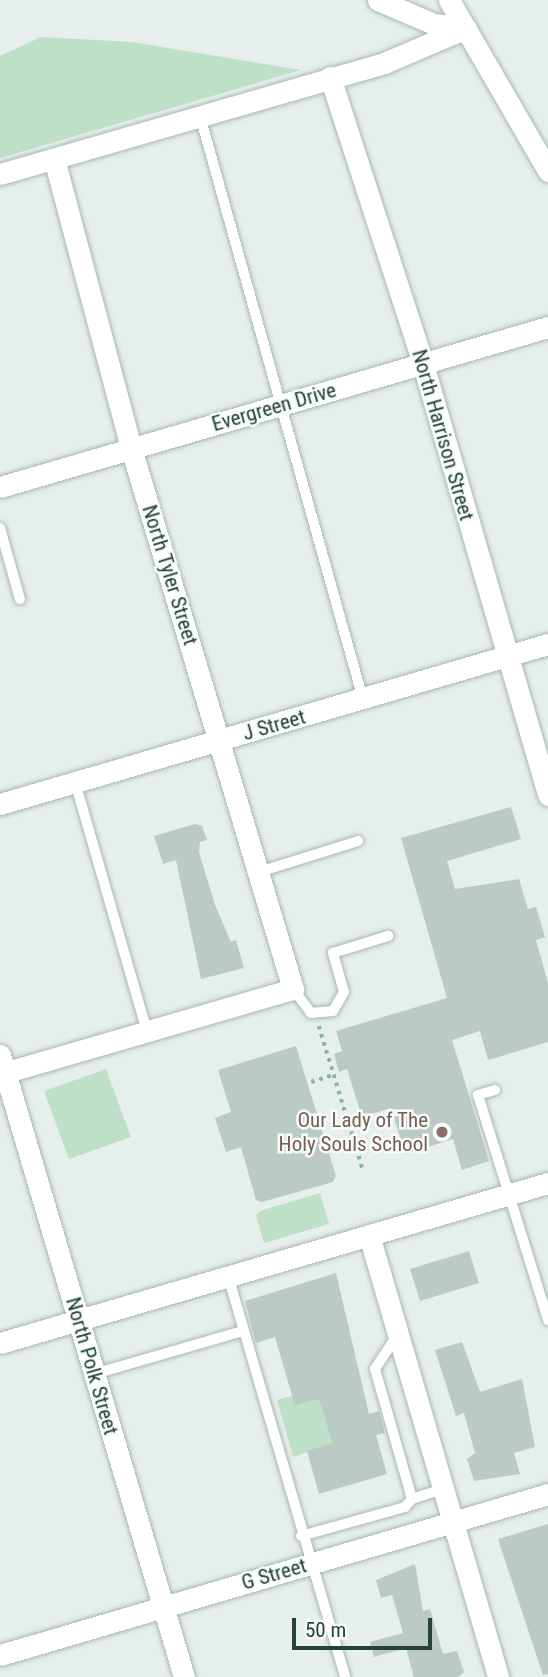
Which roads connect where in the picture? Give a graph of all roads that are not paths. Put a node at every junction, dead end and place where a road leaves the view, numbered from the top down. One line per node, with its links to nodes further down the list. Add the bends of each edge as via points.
1 (378, 0): 3 (street, via 424,20)
2 (449, 0): 3 (street)
3 (466, 28): 4 (street, via 384,63); 7 (street)
4 (330, 77): 5 (street); 10 (street, North Harrison Street)
5 (200, 116): 6 (street); 11 (lane)
6 (54, 159): 8 (street); 12 (street, North Tyler Street)
7 (548, 171)
8 (0, 174)
9 (548, 327): 10 (street, Evergreen Drive)
10 (423, 364): 11 (street, Evergreen Drive); 17 (street, North Harrison Street)
11 (281, 405): 12 (street, Evergreen Drive); 18 (lane)
12 (131, 448): 13 (street, Evergreen Drive); 19 (street, North Tyler Street)
13 (0, 487)
14 (0, 528): 15 (lane)
15 (20, 599)
16 (548, 644): 17 (street, J Street)
17 (507, 657): 18 (street, J Street); 21 (street, North Harrison Street)
18 (363, 699): 19 (street, J Street)
19 (221, 740): 20 (street, J Street); 24 (street, North Tyler Street)
20 (75, 782): 22 (street, J Street); 27 (lane)
21 (548, 795)
22 (0, 804)
23 (358, 841): 24 (lane)
24 (259, 872): 26 (street, North Tyler Street)
25 (388, 936): 26 (lane, via 333,953 344,992 333,1011 311,1013)
26 (293, 989): 27 (street)
27 (147, 1031): 28 (street)
28 (2, 1067): 34 (street, North Polk Street)
29 (495, 1090): 31 (lane, via 478,1095)
30 (548, 1183): 31 (street)
31 (510, 1194): 32 (street); 35 (lane)
32 (369, 1235): 33 (street); 37 (street)
33 (228, 1276): 34 (street); 36 (lane)
34 (78, 1319): 38 (street); 39 (street, North Polk Street)
35 (548, 1320)
36 (243, 1331): 39 (lane); 44 (lane)
37 (398, 1335): 40 (street); 42 (lane, via 375,1369)
38 (0, 1343)
39 (94, 1374): 46 (street, North Polk Street)
40 (442, 1489): 42 (lane); 43 (street)
41 (548, 1494): 43 (street, G Street)
42 (412, 1499): 44 (lane, via 405,1507)
43 (451, 1522): 45 (street, G Street); 50 (street)
44 (301, 1536): 45 (lane)
45 (309, 1564): 46 (street, G Street); 49 (lane)
46 (163, 1607): 47 (street, G Street); 48 (street, North Polk Street)
47 (0, 1655)
48 (184, 1677)
49 (345, 1677)
50 (498, 1677)

